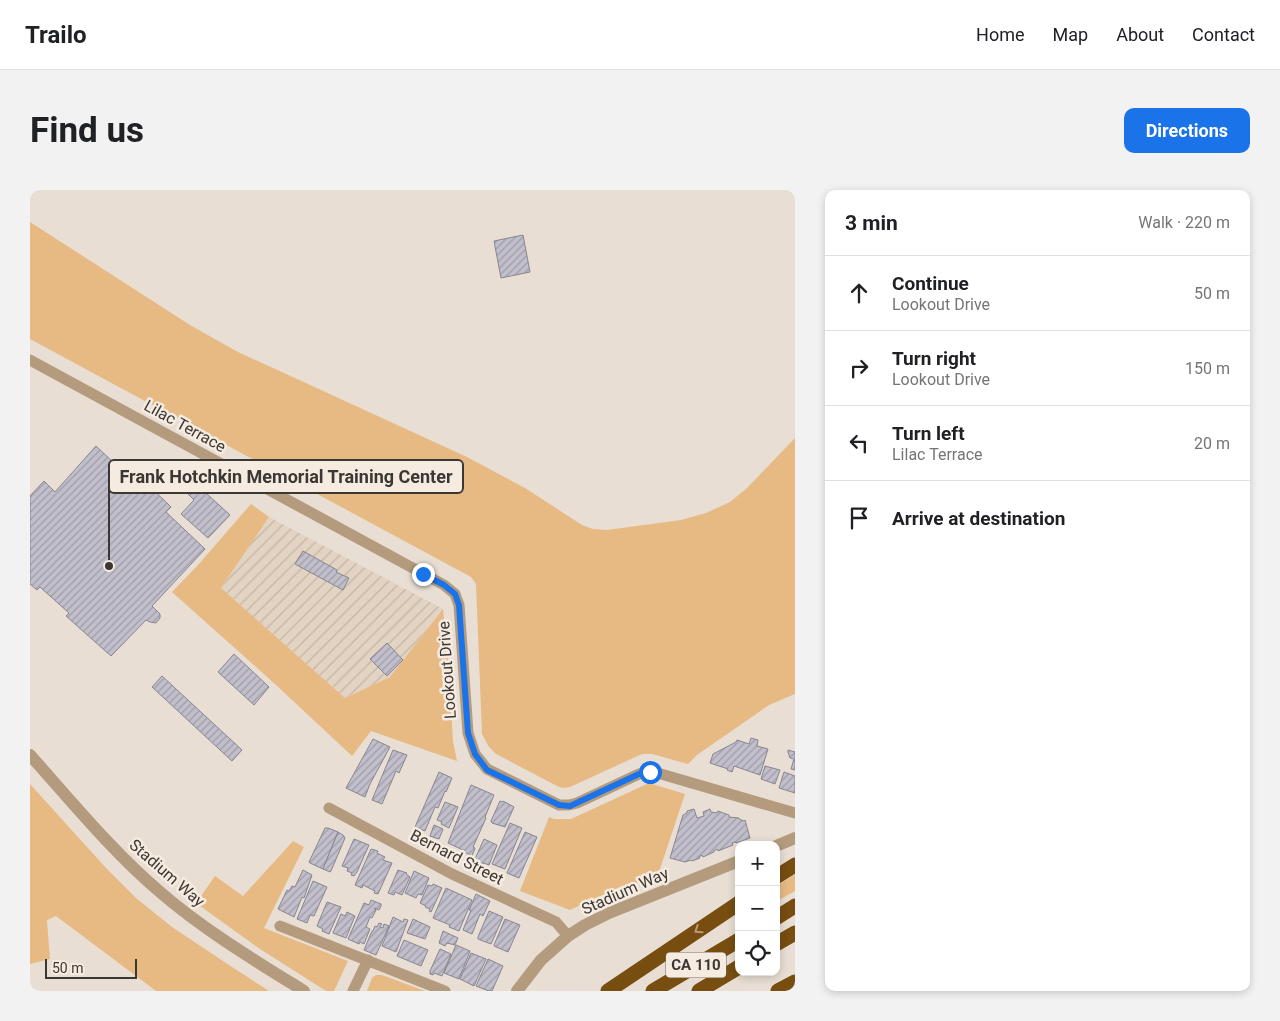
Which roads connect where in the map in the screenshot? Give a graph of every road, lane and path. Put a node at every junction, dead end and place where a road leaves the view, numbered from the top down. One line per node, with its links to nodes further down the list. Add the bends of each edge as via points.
1 (30, 360): 2 (street, Lilac Terrace, via 444,585)
2 (455, 594): 5 (street, Lookout Drive, via 459,605 468,733 475,754 487,770 559,805 570,806 650,772)
3 (30, 755): 22 (street, Stadium Way, via 113,848 160,892 230,945)
4 (329, 808): 16 (street, Bernard Street, via 452,874 556,922)
5 (795, 813)
6 (795, 838): 7 (street)
7 (780, 844)
8 (735, 863): 16 (street, Stadium Way, via 608,913)
9 (795, 865): 10 (highway)
10 (780, 874)
11 (735, 906): 26 (highway, one-way to 26)
12 (795, 906): 13 (highway)
13 (780, 915)
14 (280, 926): 19 (street)
15 (795, 933): 18 (highway)
16 (568, 936): 25 (street, Stadium Way, via 541,960)
17 (735, 942): 27 (highway, CA 110)
18 (780, 942)
19 (368, 960): 23 (street); 24 (street)
20 (735, 969): 28 (highway, CA 110)
21 (795, 982): 29 (highway)
22 (304, 991)
23 (354, 991)
24 (445, 991)
25 (517, 991)
26 (608, 991)
27 (653, 991)
28 (699, 991)
29 (778, 991)

